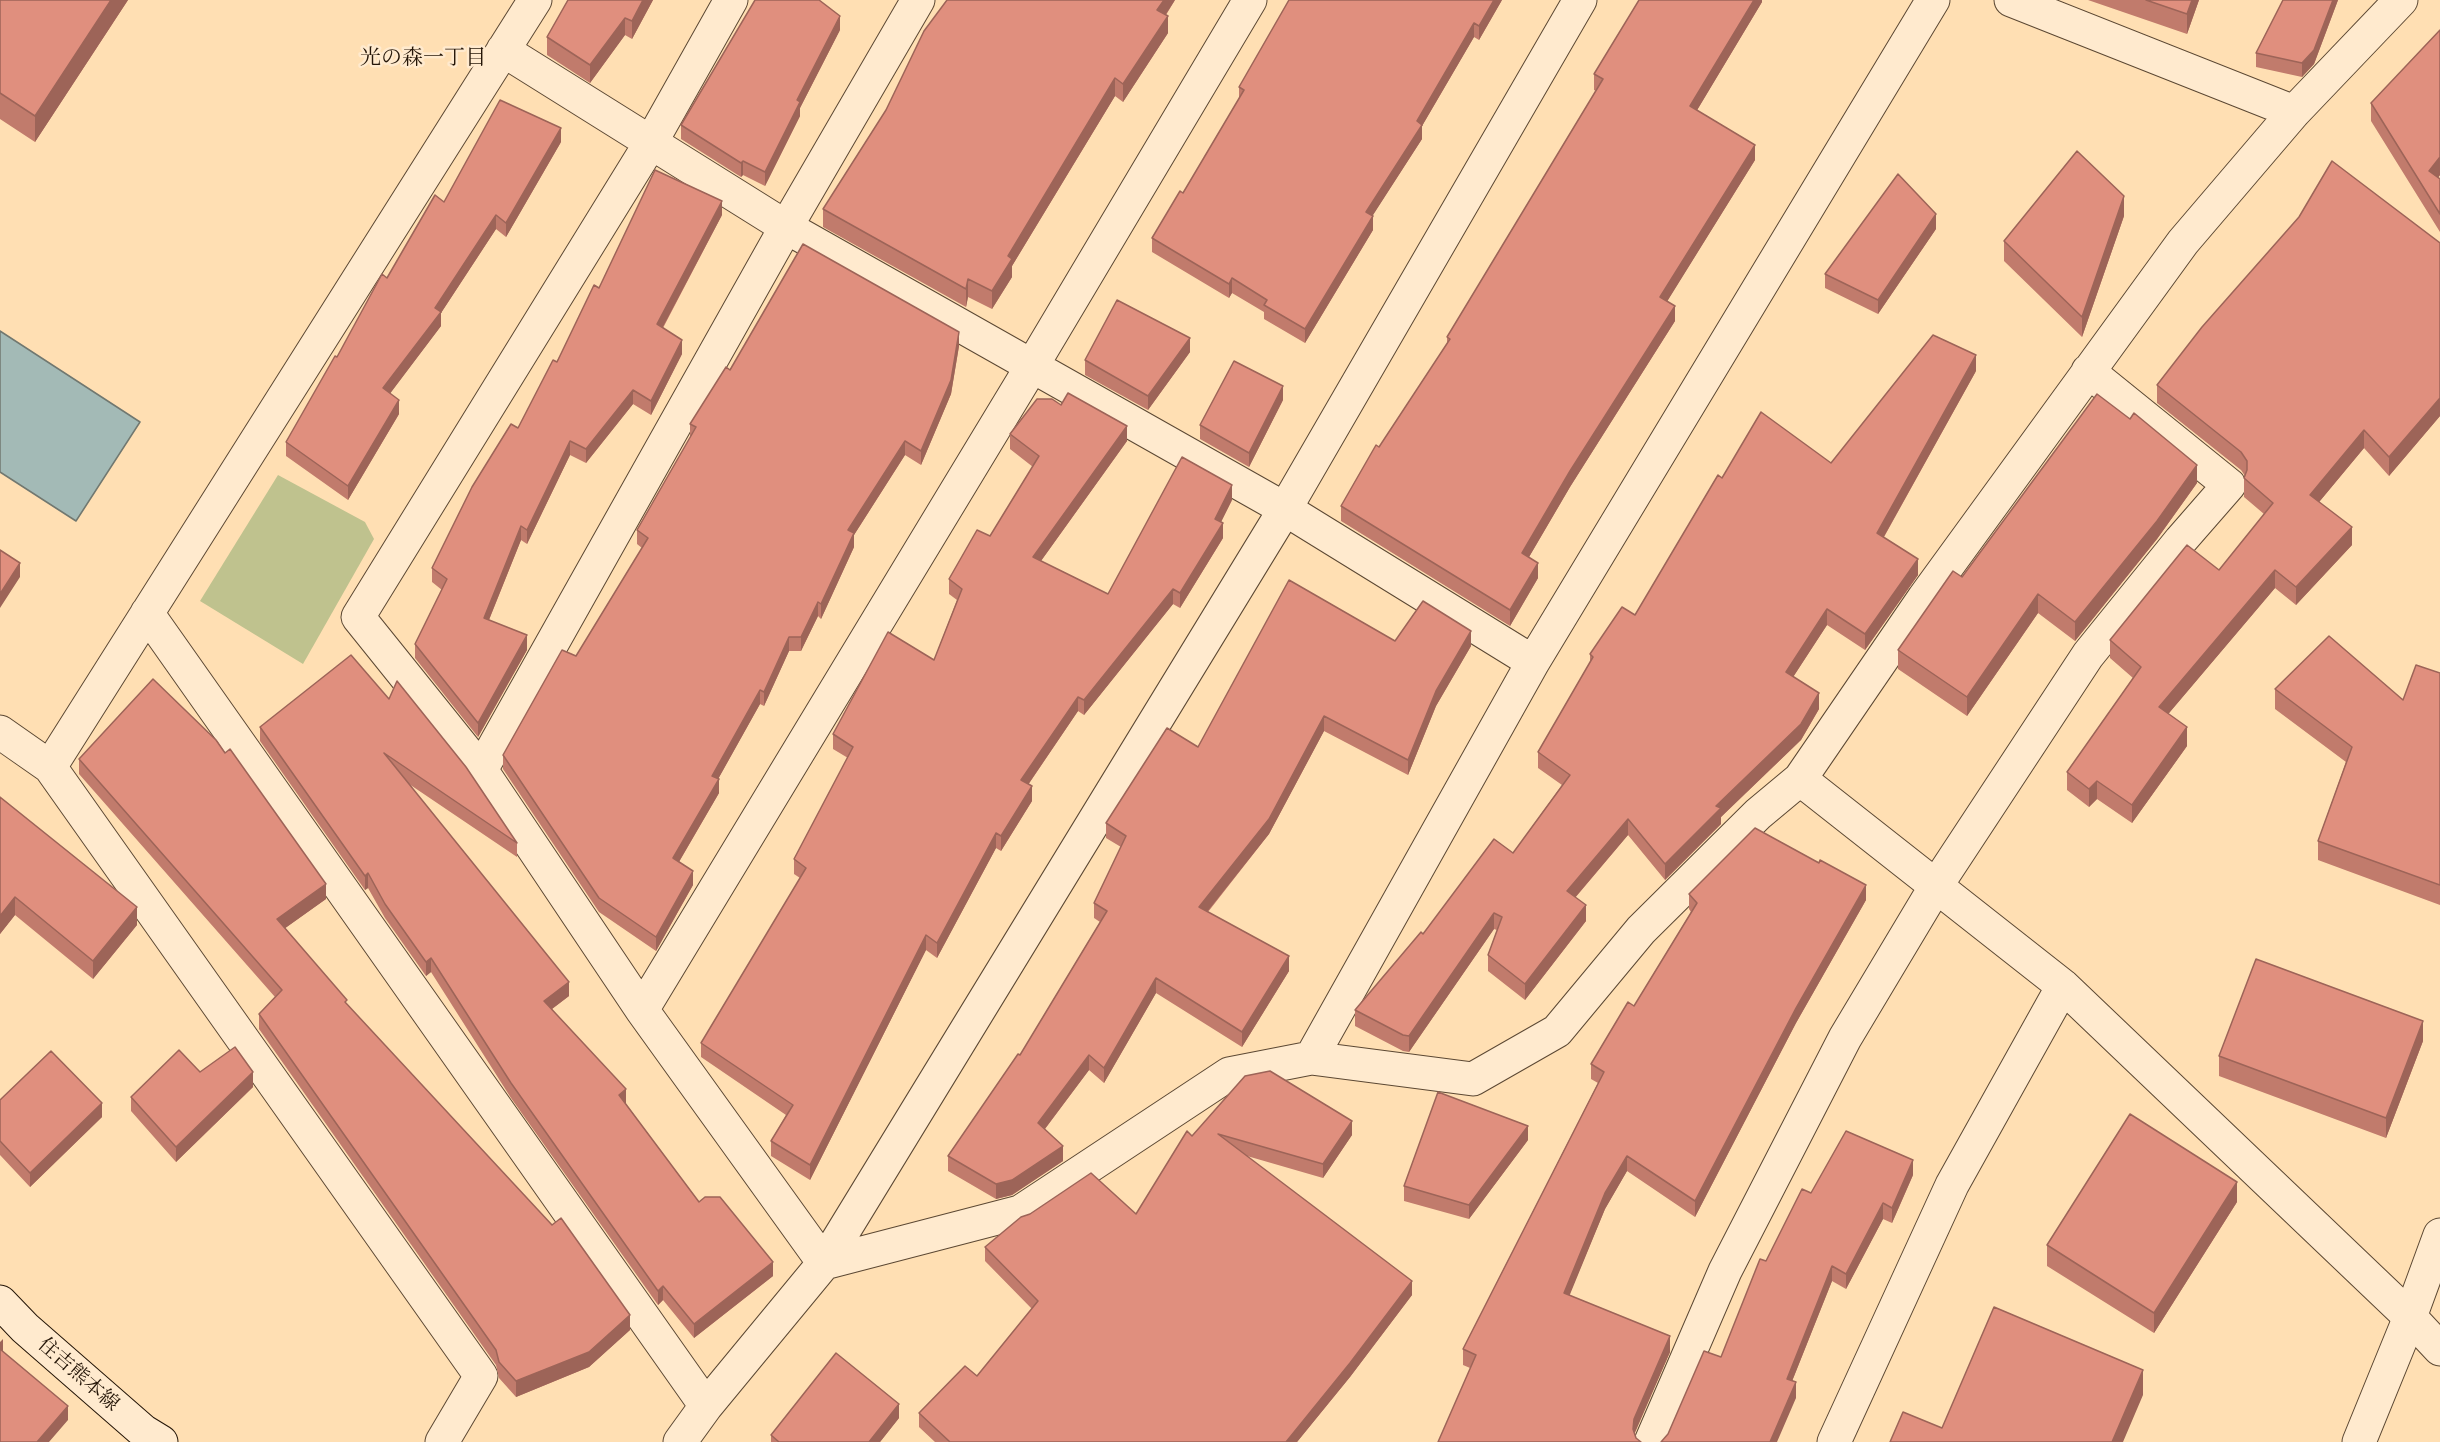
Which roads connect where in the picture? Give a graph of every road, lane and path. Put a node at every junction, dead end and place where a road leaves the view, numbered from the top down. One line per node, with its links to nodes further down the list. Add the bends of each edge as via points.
1 (535, 0): 9 (street)
2 (731, 0): 11 (street)
3 (918, 0): 12 (street)
4 (1250, 0): 13 (street)
5 (1580, 0): 15 (street)
6 (1934, 0): 17 (street)
7 (2011, 0): 10 (street)
8 (2401, 0): 10 (street)
9 (503, 50): 11 (street); 16 (street)
10 (2294, 112): 14 (street, via 2182,242)
11 (650, 144): 12 (street); 20 (street, via 358,617)
12 (786, 227): 13 (street); 20 (street)
13 (1032, 366): 15 (street); 24 (street)
14 (2088, 371): 21 (street, via 1924,598); 22 (street, via 2229,485 2088,655)
15 (1285, 509): 17 (street); 27 (street)
16 (147, 613): 19 (street); 31 (street)
17 (1533, 662): 25 (street)
18 (0, 732): 19 (street)
19 (50, 767): 33 (street, via 481,1376)
20 (481, 770): 24 (street)
21 (1800, 779): 22 (street); 25 (street, via 1758,814 1641,930 1557,1031 1473,1078)
22 (1936, 886): 23 (street); 35 (street, via 1845,1038 1731,1260)
23 (2063, 986): 29 (street); 36 (street, via 1952,1185)
24 (642, 1010): 27 (street)
25 (1311, 1058): 27 (street, via 1228,1074 1020,1212)
26 (2440, 1234): 29 (street)
27 (824, 1263): 31 (street)
28 (0, 1302): 32 (street, 住吉熊本線, via 143,1431)
29 (2410, 1317): 30 (street); 37 (street)
30 (2440, 1349)
31 (706, 1406): 34 (street)
32 (161, 1442)
33 (442, 1442)
34 (680, 1442)
35 (1651, 1442)
36 (1834, 1442)
37 (2359, 1442)

